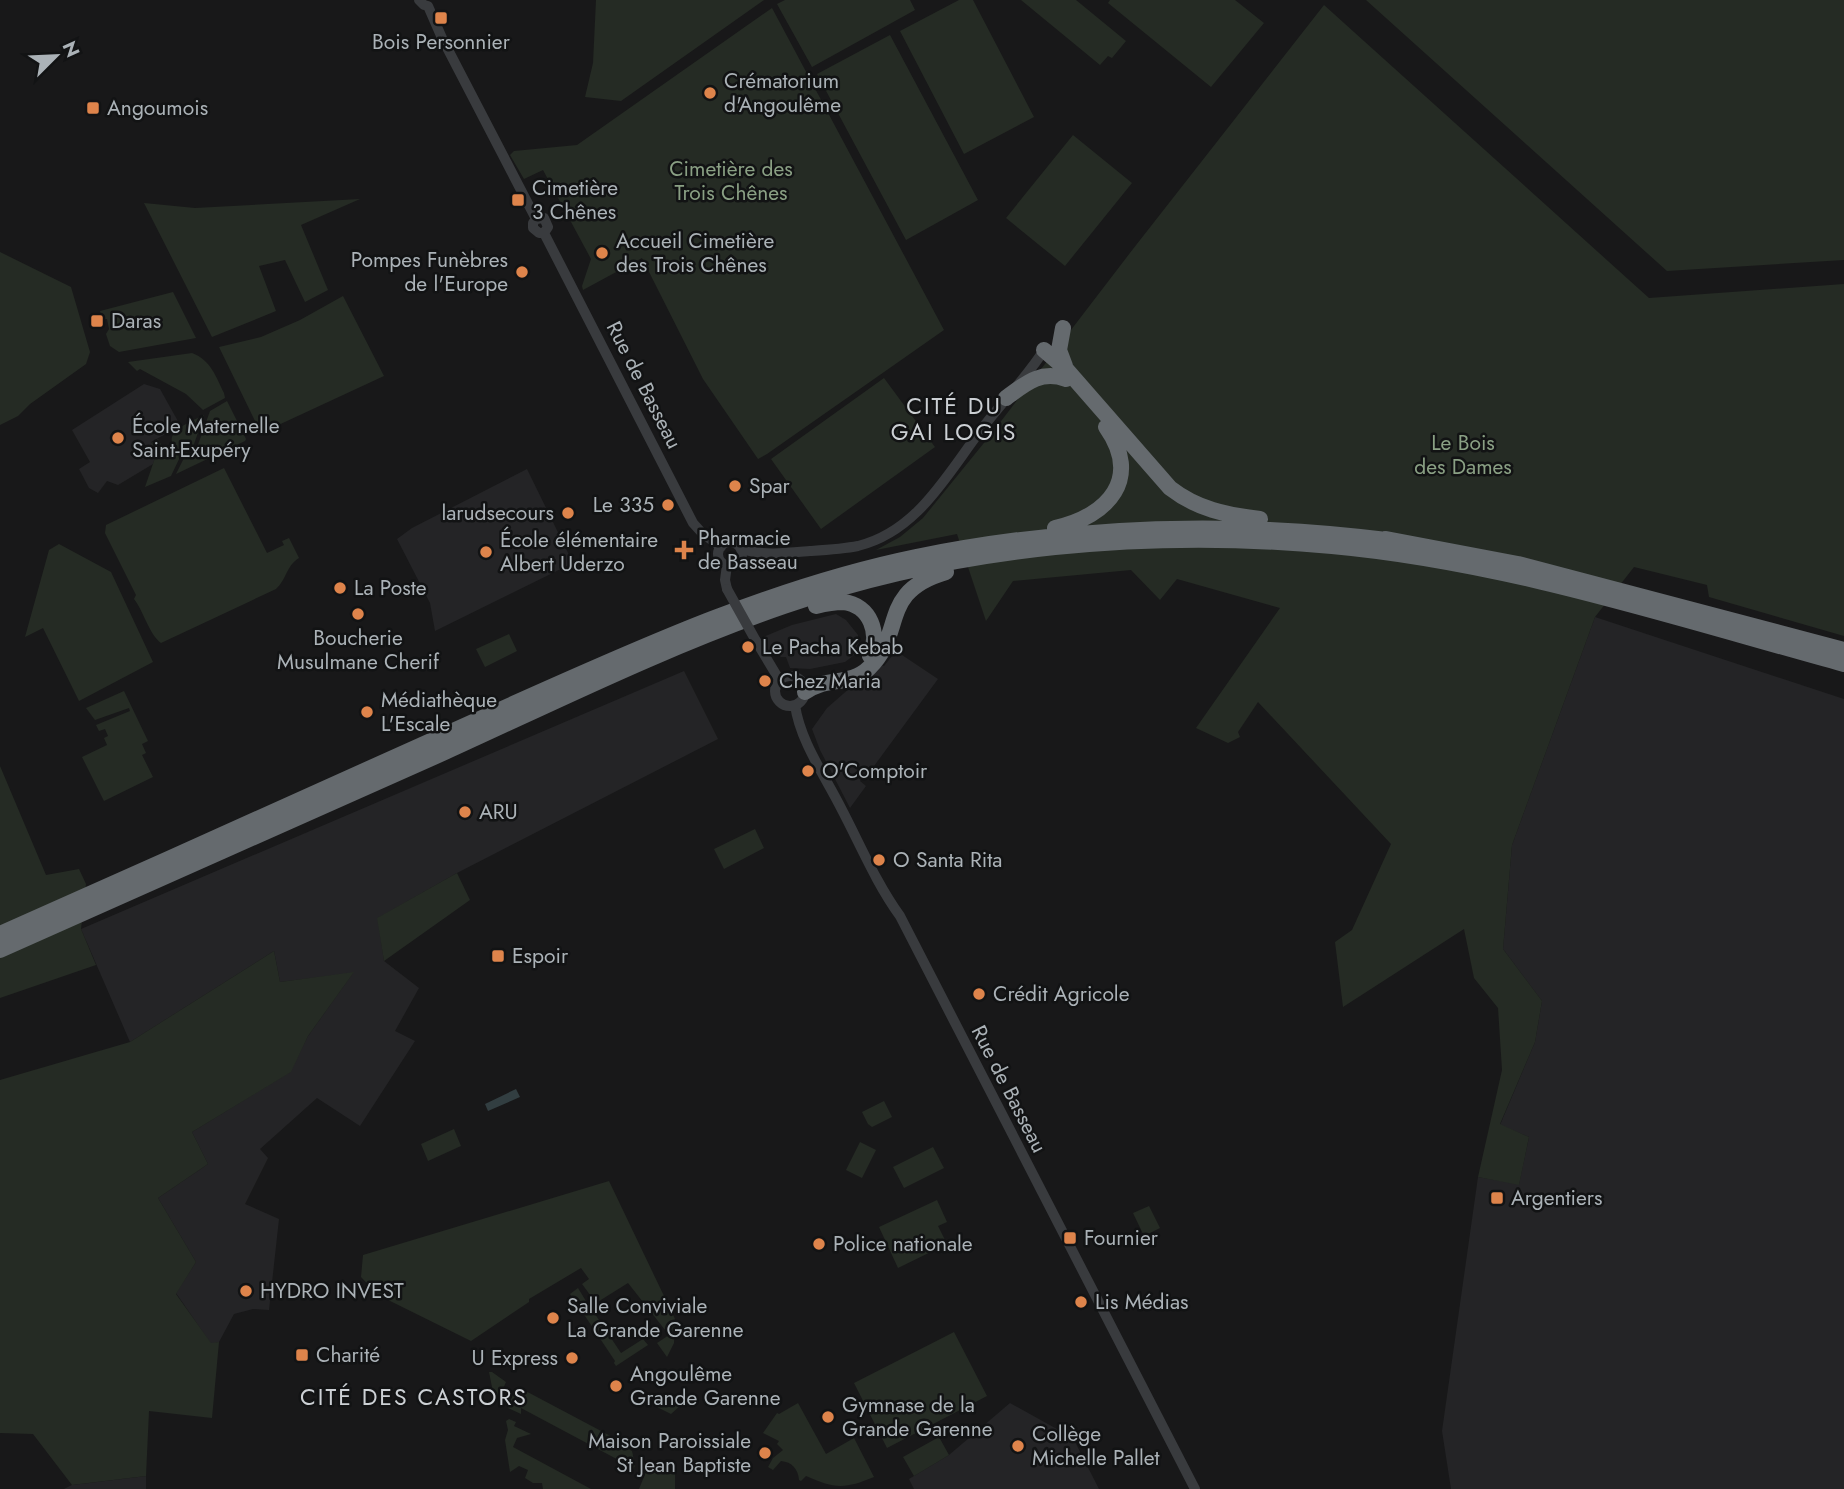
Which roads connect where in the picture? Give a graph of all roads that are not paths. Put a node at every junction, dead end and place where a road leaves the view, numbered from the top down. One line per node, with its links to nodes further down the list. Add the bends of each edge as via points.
1 (427, 2): 8 (street, Rue de Basseau, via 536,219 548,222 544,233 694,523)
2 (1063, 328): 4 (highway, via 1059,350)
3 (1042, 354): 4 (highway); 5 (street)
4 (1066, 374): 5 (highway, via 1040,376); 7 (highway, via 1185,500 1223,514); 9 (highway, via 1117,445 1121,472 1115,491 1088,516 1070,524)
5 (1006, 398): 10 (street, via 940,486 901,526 859,546)
6 (1235, 540): 12 (highway, via 1097,544 910,569 790,604); 14 (highway, via 1336,546 1485,569); 16 (highway, via 1034,557 932,576 906,594 880,655 865,672)
7 (1395, 541): 9 (highway, via 1255,528 1174,528 1036,536); 13 (highway, via 1518,564)
8 (721, 547): 10 (street, via 737,544); 11 (street, via 719,558)
9 (958, 550): 17 (highway, via 827,580 683,630)
10 (741, 555): 11 (street, via 734,565)
11 (727, 565): 15 (street, bridge, via 727,589)
12 (678, 646): 16 (highway, via 787,611 845,602 856,606 866,614 875,634 868,659); 18 (highway)
13 (1844, 650)
14 (1844, 664)
15 (780, 681): 16 (street, via 790,677); 16 (street, via 776,691 787,706)
16 (800, 693): 19 (street, Rue de Basseau, via 797,716 805,738)
17 (0, 934)
18 (0, 950)
19 (1195, 1489)

